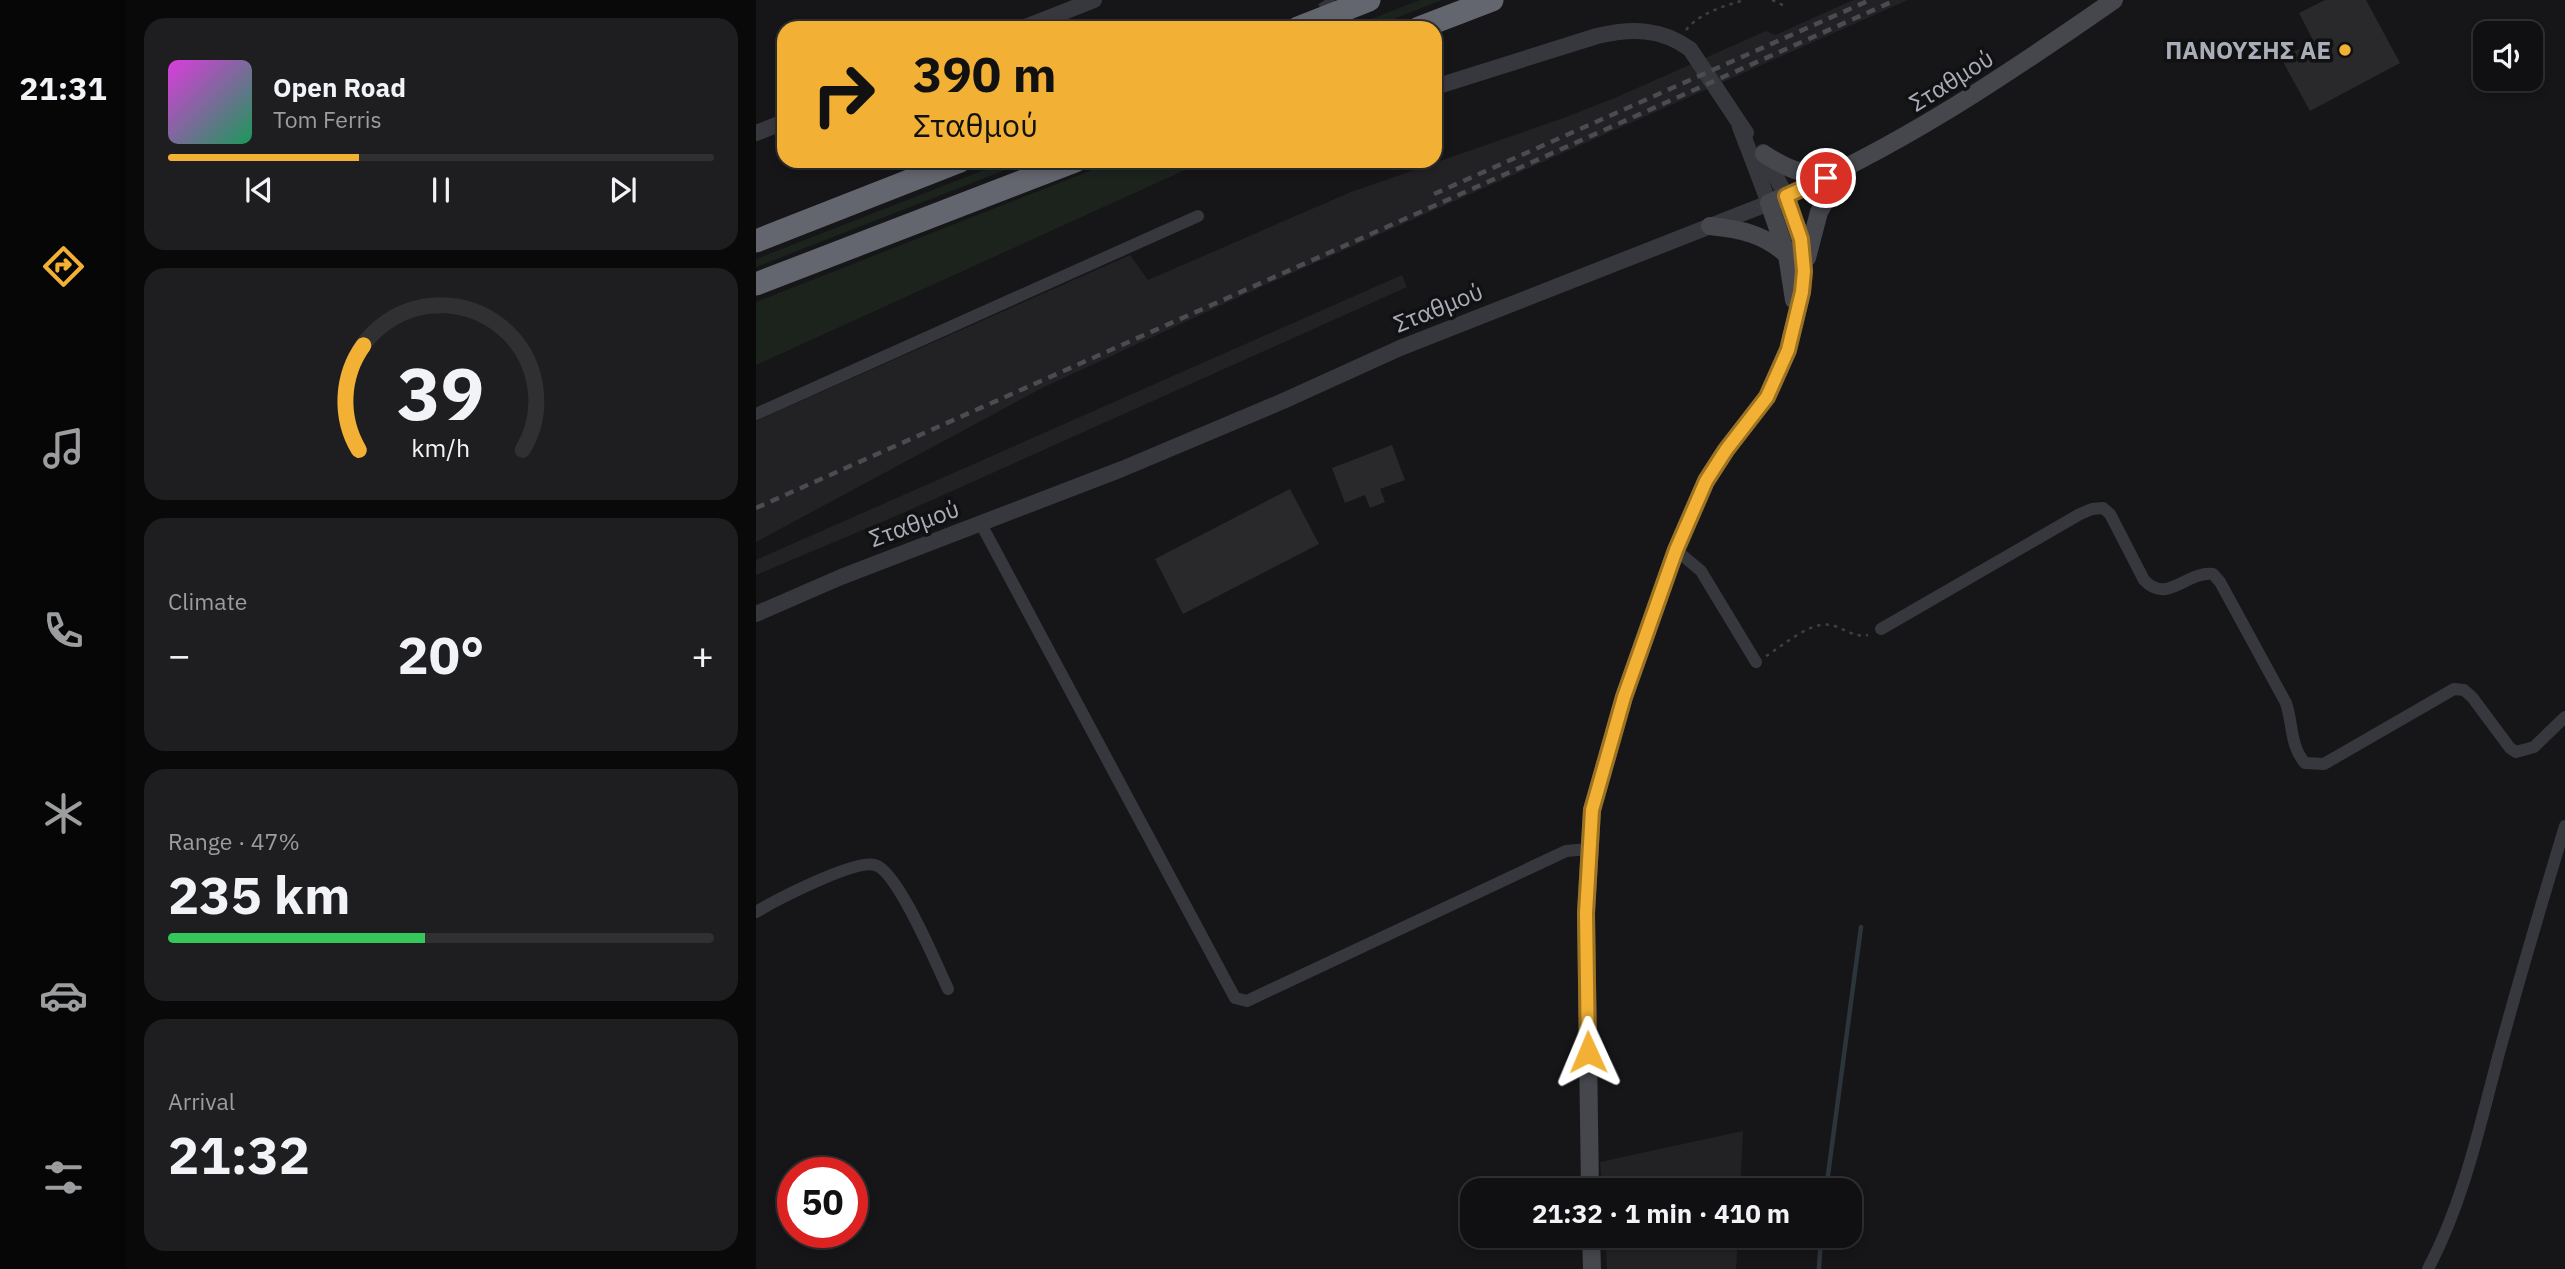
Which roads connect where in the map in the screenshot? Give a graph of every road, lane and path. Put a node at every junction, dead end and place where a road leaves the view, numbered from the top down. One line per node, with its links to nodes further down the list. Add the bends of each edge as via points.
1 (1094, 0): 8 (street)
2 (1369, 0): 9 (highway)
3 (1492, 0): 10 (highway)
4 (1744, 0): 11 (path, via 1712,10)
5 (1772, 0): 7 (path)
6 (2114, 0): 19 (main road, Σταθμού, via 1976,94)
7 (1787, 6)
8 (1041, 21)
9 (1316, 21)
10 (1437, 21)
11 (1677, 40): 12 (street, via 1652,32 1618,31); 14 (street, via 1699,61)
12 (1442, 85)
13 (777, 125): 15 (street)
14 (1740, 127): 16 (street); 20 (street, via 1752,164)
15 (756, 133)
16 (1764, 154): 19 (main road, via 1805,174); 20 (street)
17 (942, 168): 23 (highway)
18 (1056, 168): 26 (highway)
19 (1842, 171): 20 (main road, Σταθμού); 25 (main road, via 1819,212)
20 (1778, 200): 22 (street, Σταθμού); 24 (main road); 25 (main road, via 1801,239)
21 (1198, 216): 28 (street)
22 (1710, 226): 24 (main road, via 1757,235); 29 (street, Σταθμού, via 1400,348 1210,432)
23 (756, 241)
24 (1787, 255): 27 (main road)
25 (1804, 271): 27 (main road)
26 (756, 284)
27 (1794, 325): 30 (main road, via 1767,397 1706,481)
28 (756, 414)
29 (981, 524): 31 (street, Σταθμού); 36 (street, via 1236,998 1247,1001 1566,851)
30 (1676, 550): 33 (street, via 1701,571); 36 (main road, via 1624,697 1592,810)
31 (756, 614)
32 (1881, 629): 33 (path, via 1862,636 1821,625); 34 (street, via 2080,514 2103,508 2151,588 2172,588 2203,573 2213,574 2220,582 2286,703 2293,743 2305,763 2324,764 2454,689 2472,697 2516,752 2534,747)
33 (1756, 662)
34 (2565, 717)
35 (2565, 826): 42 (street, via 2463,1184)
36 (1588, 849): 39 (main road)
37 (756, 912): 38 (street, via 860,864 876,865 888,873 909,908)
38 (948, 989)
39 (1590, 1178)
40 (1591, 1248): 41 (main road)
41 (1592, 1269)
42 (2428, 1269)

